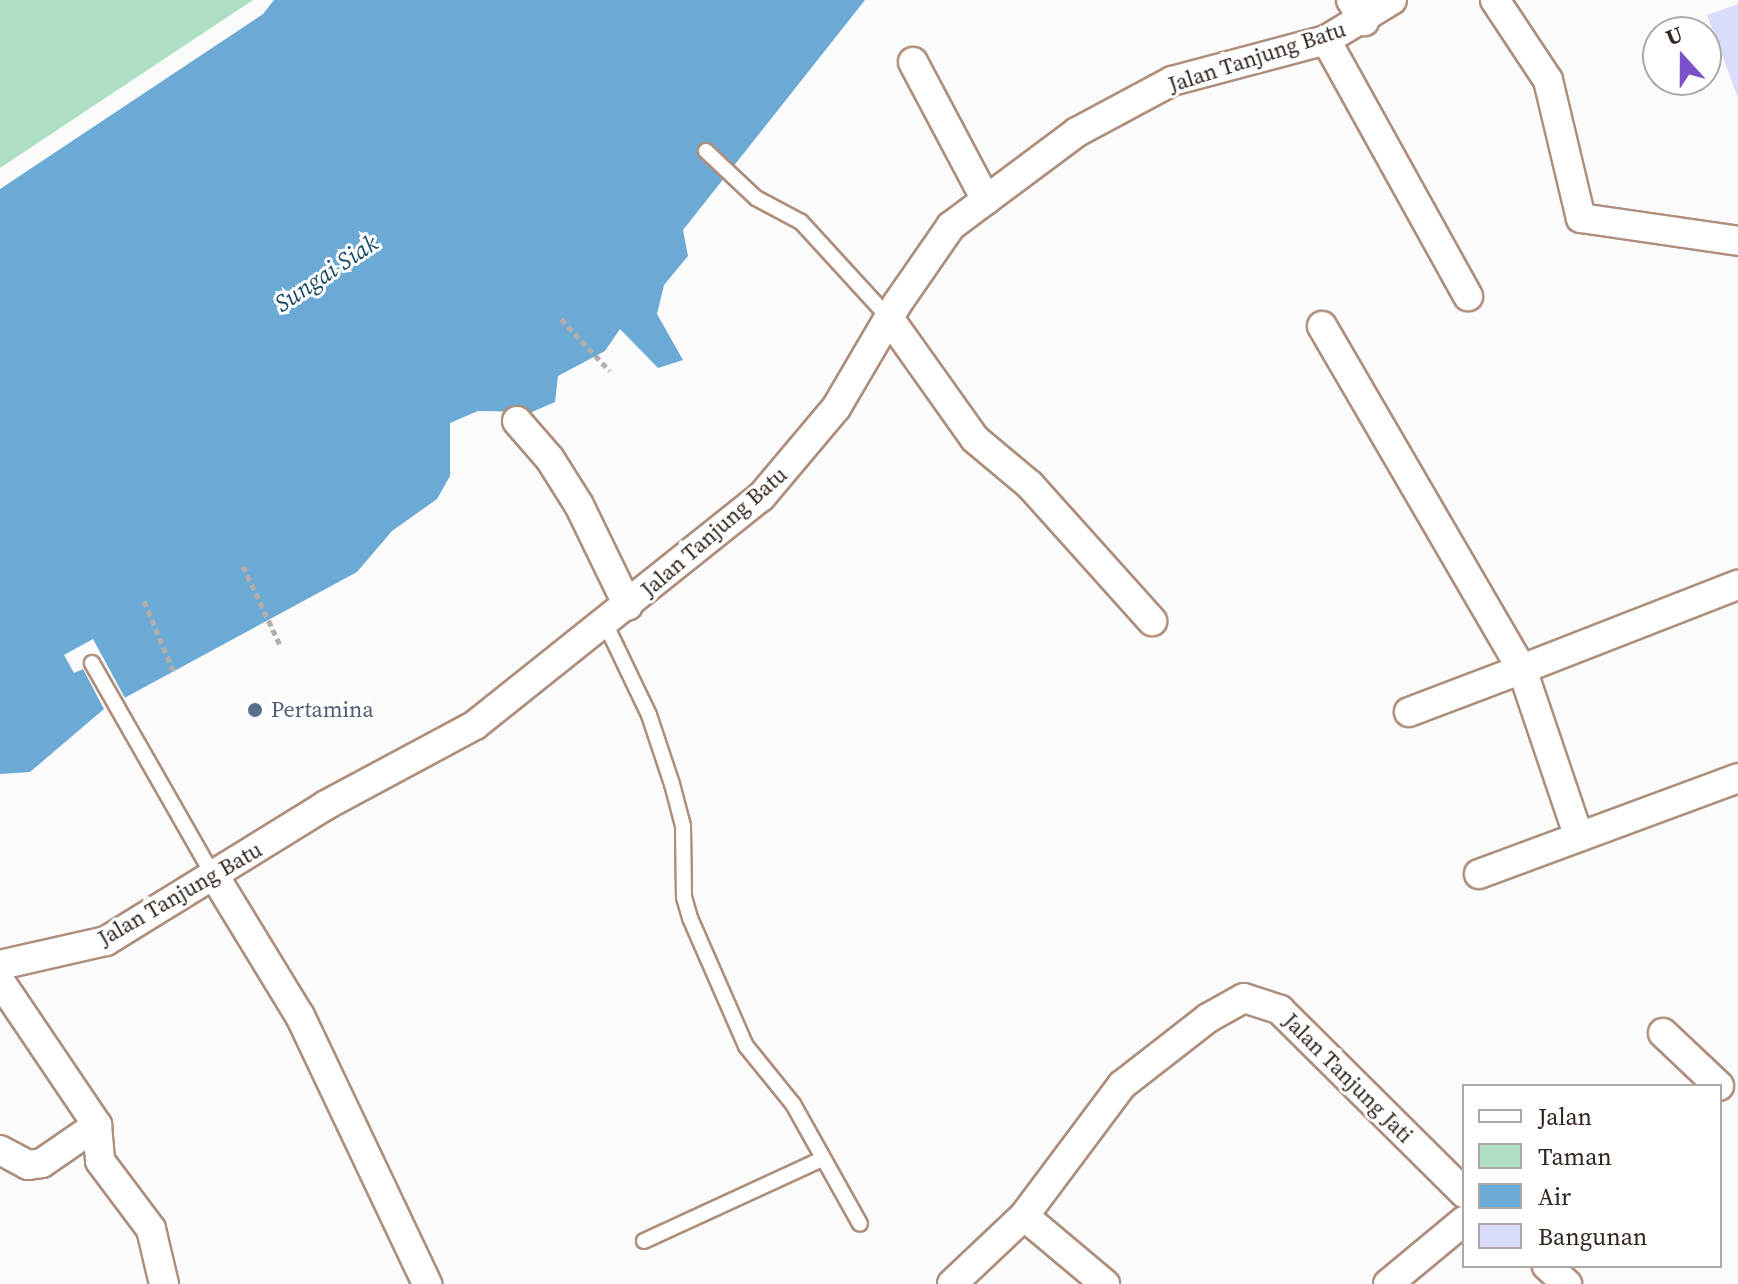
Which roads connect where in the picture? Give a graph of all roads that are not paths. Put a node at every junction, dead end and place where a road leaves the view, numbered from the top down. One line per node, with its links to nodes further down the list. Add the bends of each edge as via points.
1 (1392, 0): 3 (street, Jalan Tanjung Batu)
2 (1495, 0): 8 (street, via 1548,80 1581,218)
3 (1358, 10): 4 (street, Jalan Tanjung Batu)
4 (1326, 40): 7 (street, Jalan Tanjung Batu, via 1172,81 1077,132); 9 (street)
5 (913, 62): 7 (street)
6 (706, 151): 10 (lane, via 756,198 801,222)
7 (986, 200): 10 (street, Jalan Tanjung Batu, via 951,226)
8 (1738, 241)
9 (1468, 296)
10 (889, 318): 14 (street, Jalan Tanjung Batu, via 814,440 761,497); 15 (street, via 975,439 1040,496)
11 (1322, 326): 17 (street)
12 (517, 421): 14 (street, via 579,505)
13 (1738, 585): 17 (street)
14 (617, 615): 22 (street, Jalan Tanjung Batu, via 475,725 326,805); 31 (lane, via 683,826 684,897 690,918 746,1046 793,1104)
15 (1152, 621)
16 (92, 663): 22 (lane)
17 (1522, 669): 18 (street); 20 (street)
18 (1409, 712)
19 (1738, 778): 20 (street)
20 (1579, 837): 21 (street)
21 (1479, 874)
22 (215, 877): 23 (street, Jalan Tanjung Batu, via 106,941); 39 (street, via 307,1030)
23 (0, 965)
24 (0, 981): 29 (street)
25 (1663, 1033): 26 (street)
26 (1718, 1084)
27 (1722, 1088): 28 (street)
28 (1738, 1104)
29 (97, 1125): 30 (street, via 42,1163 28,1165); 38 (street, via 100,1161 151,1229)
30 (0, 1150)
31 (820, 1160): 35 (lane); 36 (lane)
32 (1462, 1191): 33 (street, Jalan Tanjung Jati, via 1280,1010 1244,998 1208,1018 1122,1085)
33 (1024, 1216): 40 (street, Jalan Tanjung Jati); 41 (street)
34 (1462, 1223): 42 (street)
35 (860, 1224)
36 (644, 1241)
37 (1549, 1268): 43 (street)
38 (164, 1284)
39 (427, 1284)
40 (952, 1284)
41 (1105, 1284)
42 (1388, 1284)
43 (1567, 1284)

